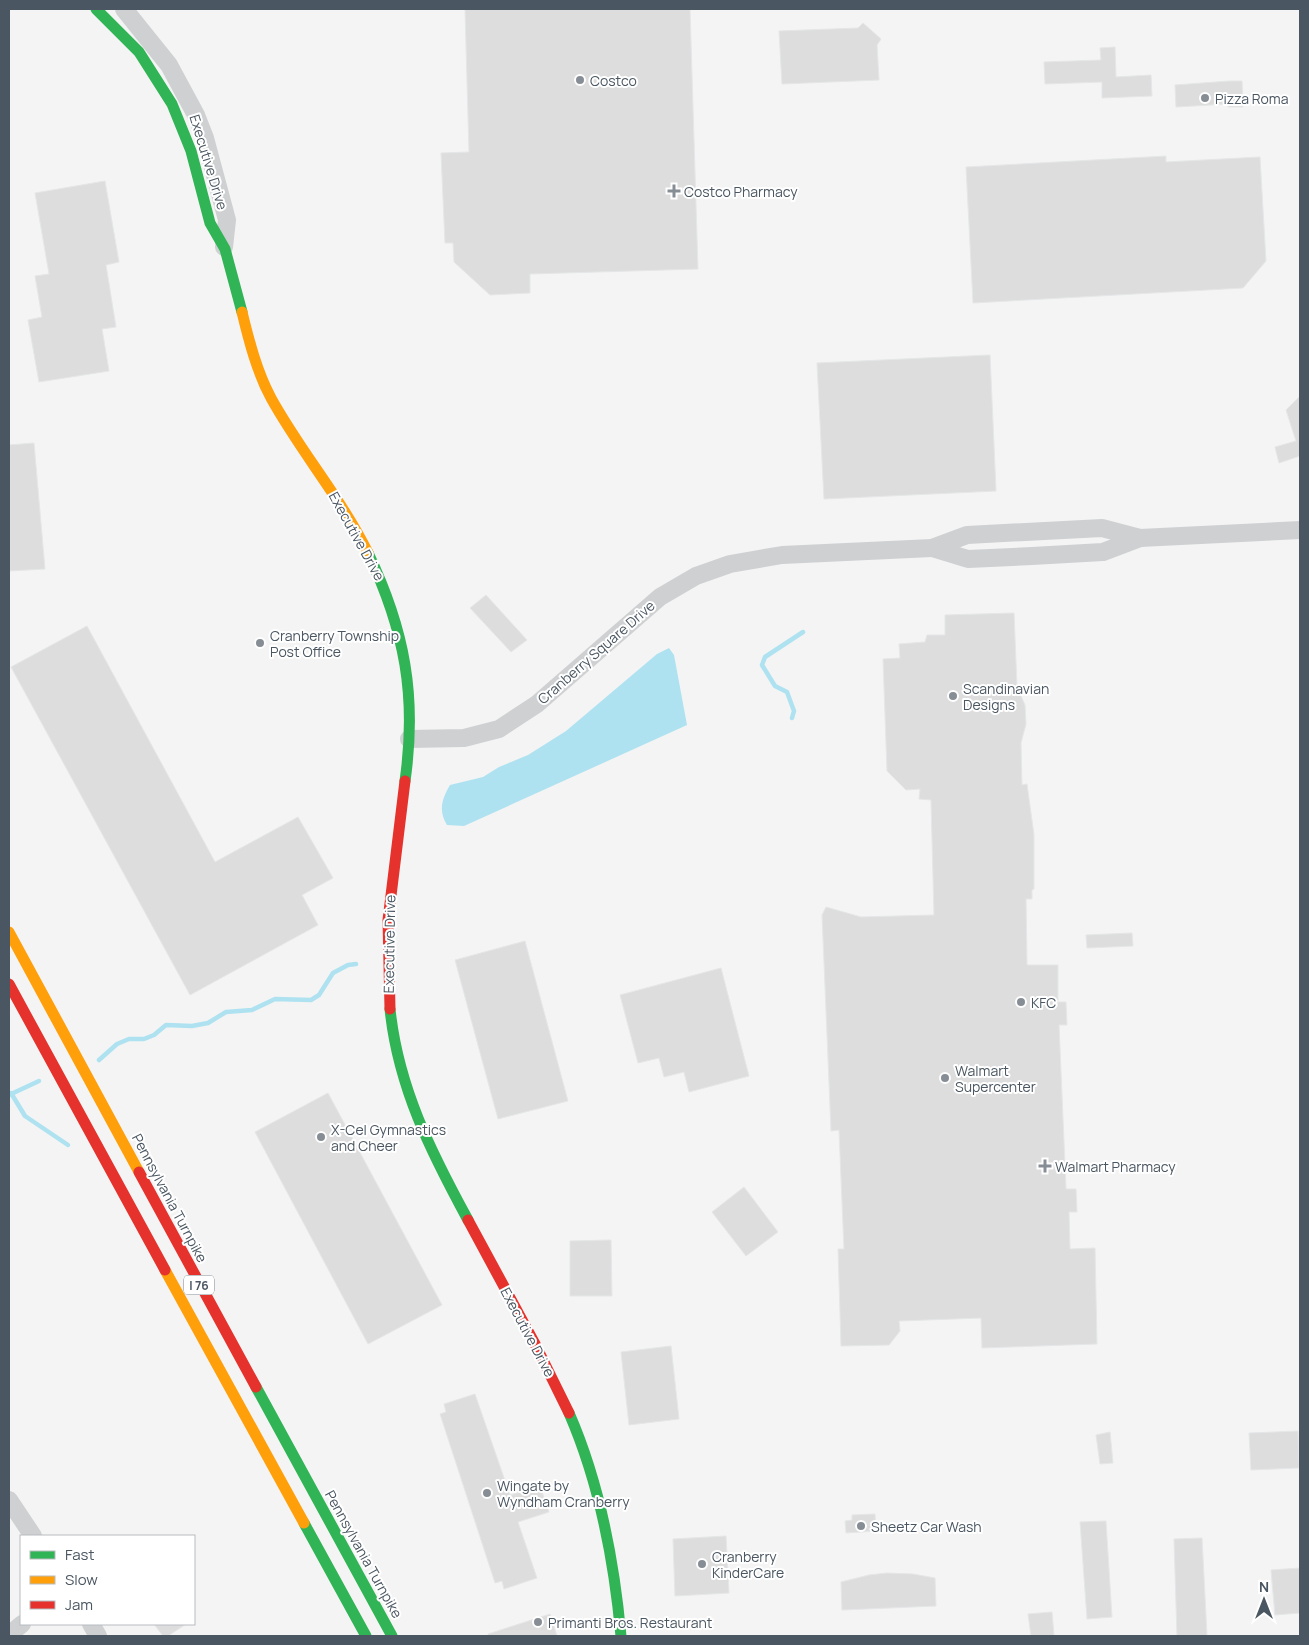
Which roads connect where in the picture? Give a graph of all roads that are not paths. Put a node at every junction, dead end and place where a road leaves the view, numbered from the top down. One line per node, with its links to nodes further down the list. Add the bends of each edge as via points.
1 (96, 9): 3 (main road, Executive Drive, via 136,48 169,99 188,142 210,222)
2 (124, 9): 3 (street, Executive Drive, via 169,65 196,115 227,220)
3 (224, 247): 7 (main road, Executive Drive, via 250,349 263,380 348,516 390,598 404,653 411,708)
4 (1300, 530): 5 (street, Cranberry Square Drive)
5 (1140, 538): 6 (street, Cranberry Square Drive, via 1102,528 1010,532 967,535); 6 (street, Cranberry Square Drive, via 1103,552 968,559)
6 (932, 548): 7 (street, Cranberry Square Drive, via 782,555 713,569 678,586 642,610 510,723 476,737)
7 (409, 739): 18 (main road, Executive Drive, via 386,941 388,999 401,1074 429,1147 555,1384 584,1451 608,1538)
8 (9, 932): 17 (main road, Pennsylvania Turnpike / I 76)
9 (9, 984): 16 (main road, I 76)
10 (9, 1500): 11 (street)
11 (32, 1535)
12 (21, 1625): 14 (street)
13 (91, 1625): 15 (street)
14 (9, 1635)
15 (98, 1636)
16 (366, 1636)
17 (392, 1636)
18 (621, 1636)

